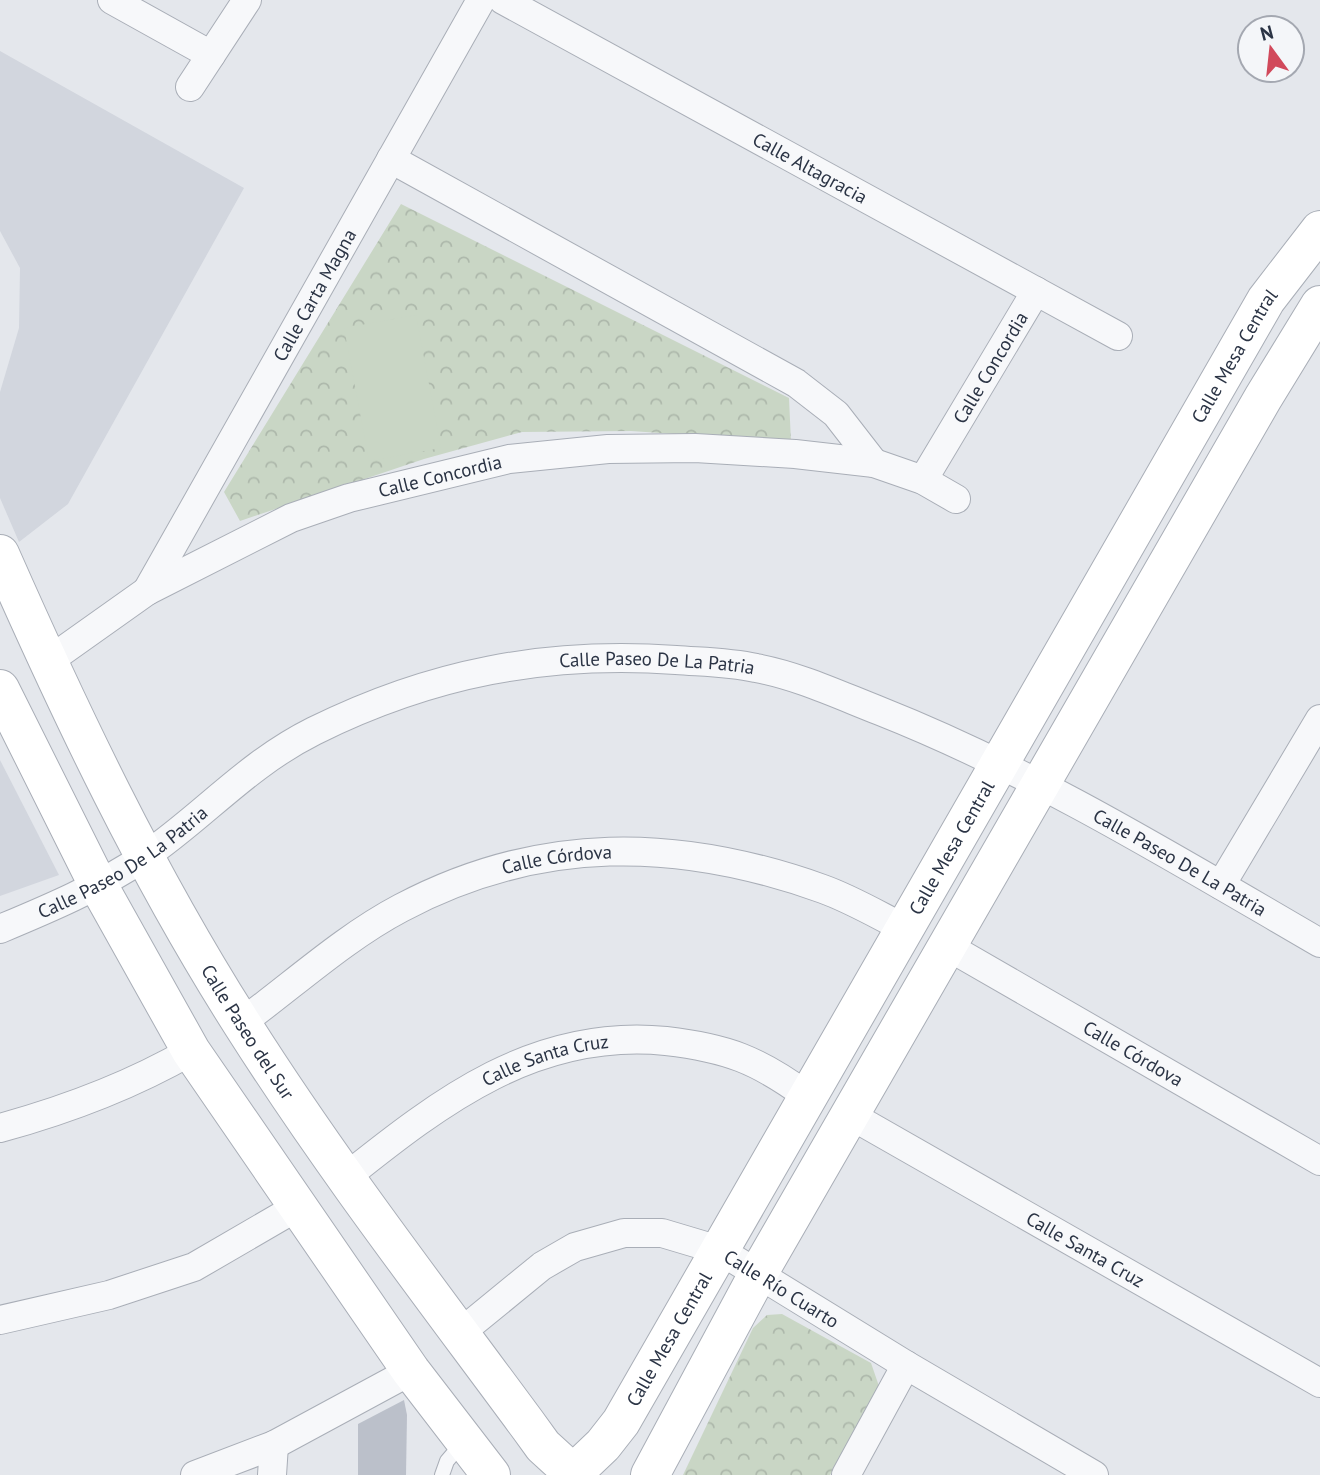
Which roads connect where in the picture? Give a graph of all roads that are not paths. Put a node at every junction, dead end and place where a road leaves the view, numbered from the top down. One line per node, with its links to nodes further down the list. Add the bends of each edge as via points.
1 (112, 0): 5 (street)
2 (247, 0): 5 (street)
3 (481, 0): 7 (street, Calle Carta Magna)
4 (503, 0): 9 (street, Calle Altagracia)
5 (212, 55): 6 (street)
6 (190, 87)
7 (391, 159): 12 (street, via 796,383 836,414); 16 (street, Calle Carta Magna)
8 (1317, 239): 20 (main road, Calle Mesa Central, via 1266,300)
9 (1036, 291): 11 (street, Calle Altagracia); 13 (street, Calle Concordia)
10 (1320, 305): 21 (main road)
11 (1118, 336)
12 (874, 463): 13 (street, Calle Concordia); 16 (street, Calle Concordia, via 695,448 608,449 509,458 349,498 291,518)
13 (923, 480): 14 (street, Calle Concordia)
14 (956, 499)
15 (0, 554): 17 (main road, Calle Paseo del Sur)
16 (147, 591): 17 (street, Calle Concordia)
17 (47, 662): 22 (main road, Calle Paseo del Sur)
18 (0, 689): 23 (main road)
19 (1320, 719): 24 (street)
20 (1000, 762): 21 (street, Calle Paseo De La Patria); 22 (street, Calle Paseo De La Patria, via 801,679 759,668 640,657 543,661 500,666 424,685 311,733 232,783); 25 (main road, Calle Mesa Central)
21 (1040, 785): 24 (street, Calle Paseo De La Patria); 28 (main road)
22 (144, 857): 23 (street, Calle Paseo De La Patria); 29 (main road, Calle Paseo del Sur)
23 (97, 883): 26 (street, Calle Paseo De La Patria); 30 (main road)
24 (1221, 886): 27 (street, Calle Paseo De La Patria)
25 (905, 928): 29 (street, Calle Córdova, via 825,890 726,861 647,850 563,854 477,874 401,908); 31 (main road, Calle Mesa Central)
26 (0, 929)
27 (1320, 943)
28 (947, 947): 32 (main road); 34 (street, Calle Córdova)
29 (241, 1023): 35 (main road, Calle Paseo del Sur)
30 (191, 1051): 33 (street, via 87,1099); 36 (main road)
31 (807, 1096): 35 (street, Calle Santa Cruz, via 770,1069 710,1048 636,1038 585,1042 520,1062 465,1090); 37 (main road, Calle Mesa Central)
32 (850, 1115): 38 (main road); 43 (street, Calle Santa Cruz)
33 (0, 1128)
34 (1320, 1161)
35 (346, 1177): 40 (main road, Calle Paseo del Sur)
36 (299, 1206): 39 (street, via 194,1266 109,1295); 42 (main road)
37 (719, 1250): 38 (street, Calle Río Cuarto); 40 (street, Calle Río Cuarto, via 662,1233 597,1239 542,1266); 46 (main road, Calle Mesa Central, via 621,1422 603,1445)
38 (758, 1275): 41 (street, Calle Río Cuarto); 52 (main road)
39 (0, 1320)
40 (460, 1333): 46 (main road, Calle Paseo del Sur, via 542,1446)
41 (906, 1365): 53 (street); 54 (street, Calle Río Cuarto)
42 (411, 1371): 44 (main road); 45 (street)
43 (1320, 1383)
44 (465, 1440): 49 (lane, via 447,1461); 50 (main road)
45 (274, 1446): 47 (street); 48 (street)
46 (566, 1469): 51 (main road, via 605,1466)
47 (195, 1475)
48 (272, 1475)
49 (442, 1475)
50 (491, 1475)
51 (624, 1475)
52 (650, 1475)
53 (846, 1475)
54 (1094, 1475)

